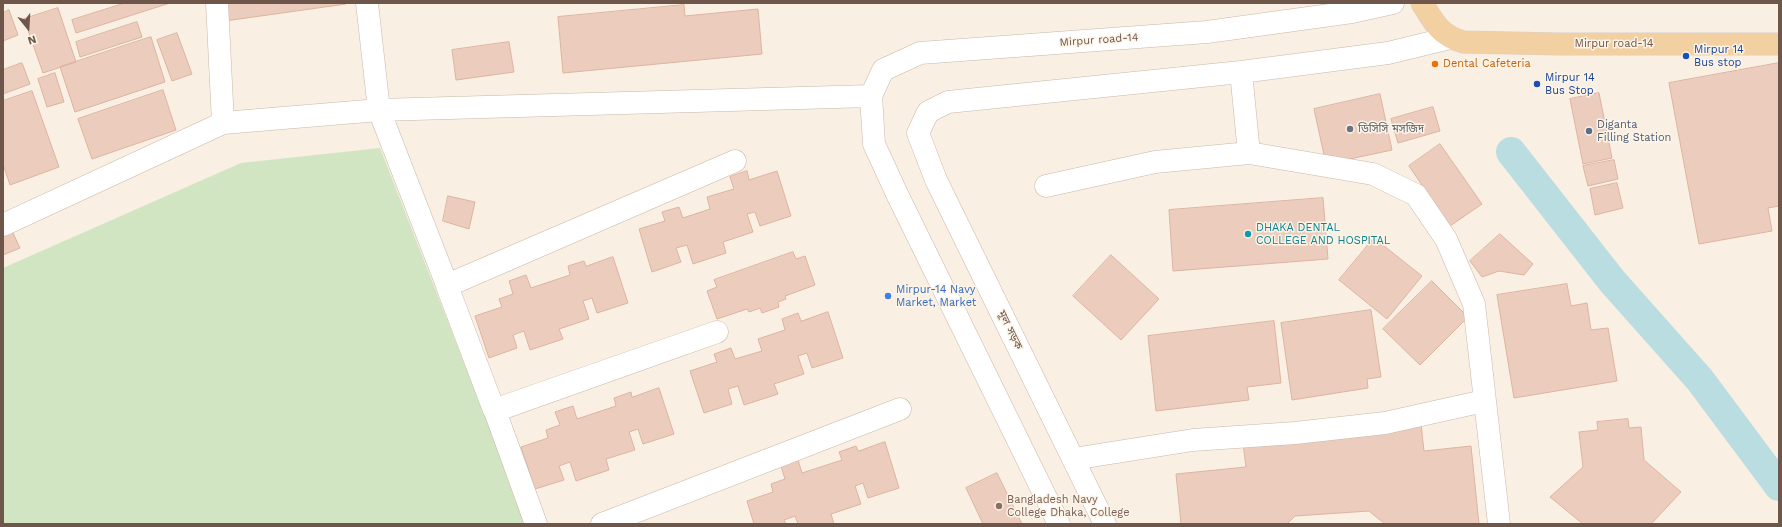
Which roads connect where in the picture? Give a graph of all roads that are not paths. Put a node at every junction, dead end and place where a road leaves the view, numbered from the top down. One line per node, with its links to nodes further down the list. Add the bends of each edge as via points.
1 (217, 3): 10 (street)
2 (367, 3): 9 (street)
3 (1393, 3): 8 (street, Mirpur road-14, via 1352,12 1207,32 920,53 883,70)
4 (1422, 3): 5 (main road)
5 (1443, 33): 6 (main road, Mirpur road-14, via 1463,42); 7 (street, Mirpur road-14, via 1388,52)
6 (1779, 44)
7 (1241, 72): 11 (street, Mirpur road-14, via 948,102 928,112); 12 (street)
8 (871, 96): 9 (street); 21 (street, Mirpur road-14, via 874,144)
9 (379, 110): 10 (street); 14 (street, via 447,285)
10 (223, 123): 16 (street)
11 (918, 133): 18 (street, মূল সড়ক, via 936,180)
12 (1249, 153): 15 (street, via 1155,162); 17 (street, via 1373,174 1416,195 1446,239 1474,304)
13 (721, 167): 14 (street)
14 (699, 176): 19 (street, via 448,286 494,410 695,340 495,411)
15 (1046, 186)
16 (3, 225)
17 (1484, 401): 18 (street, via 1385,423 1295,433 1193,440); 23 (street)
18 (1073, 459): 22 (street, মূল সড়ক)
19 (536, 524)
20 (603, 524): 20 (street, via 900,408)
21 (1059, 524)
22 (1105, 524)
23 (1499, 524)

